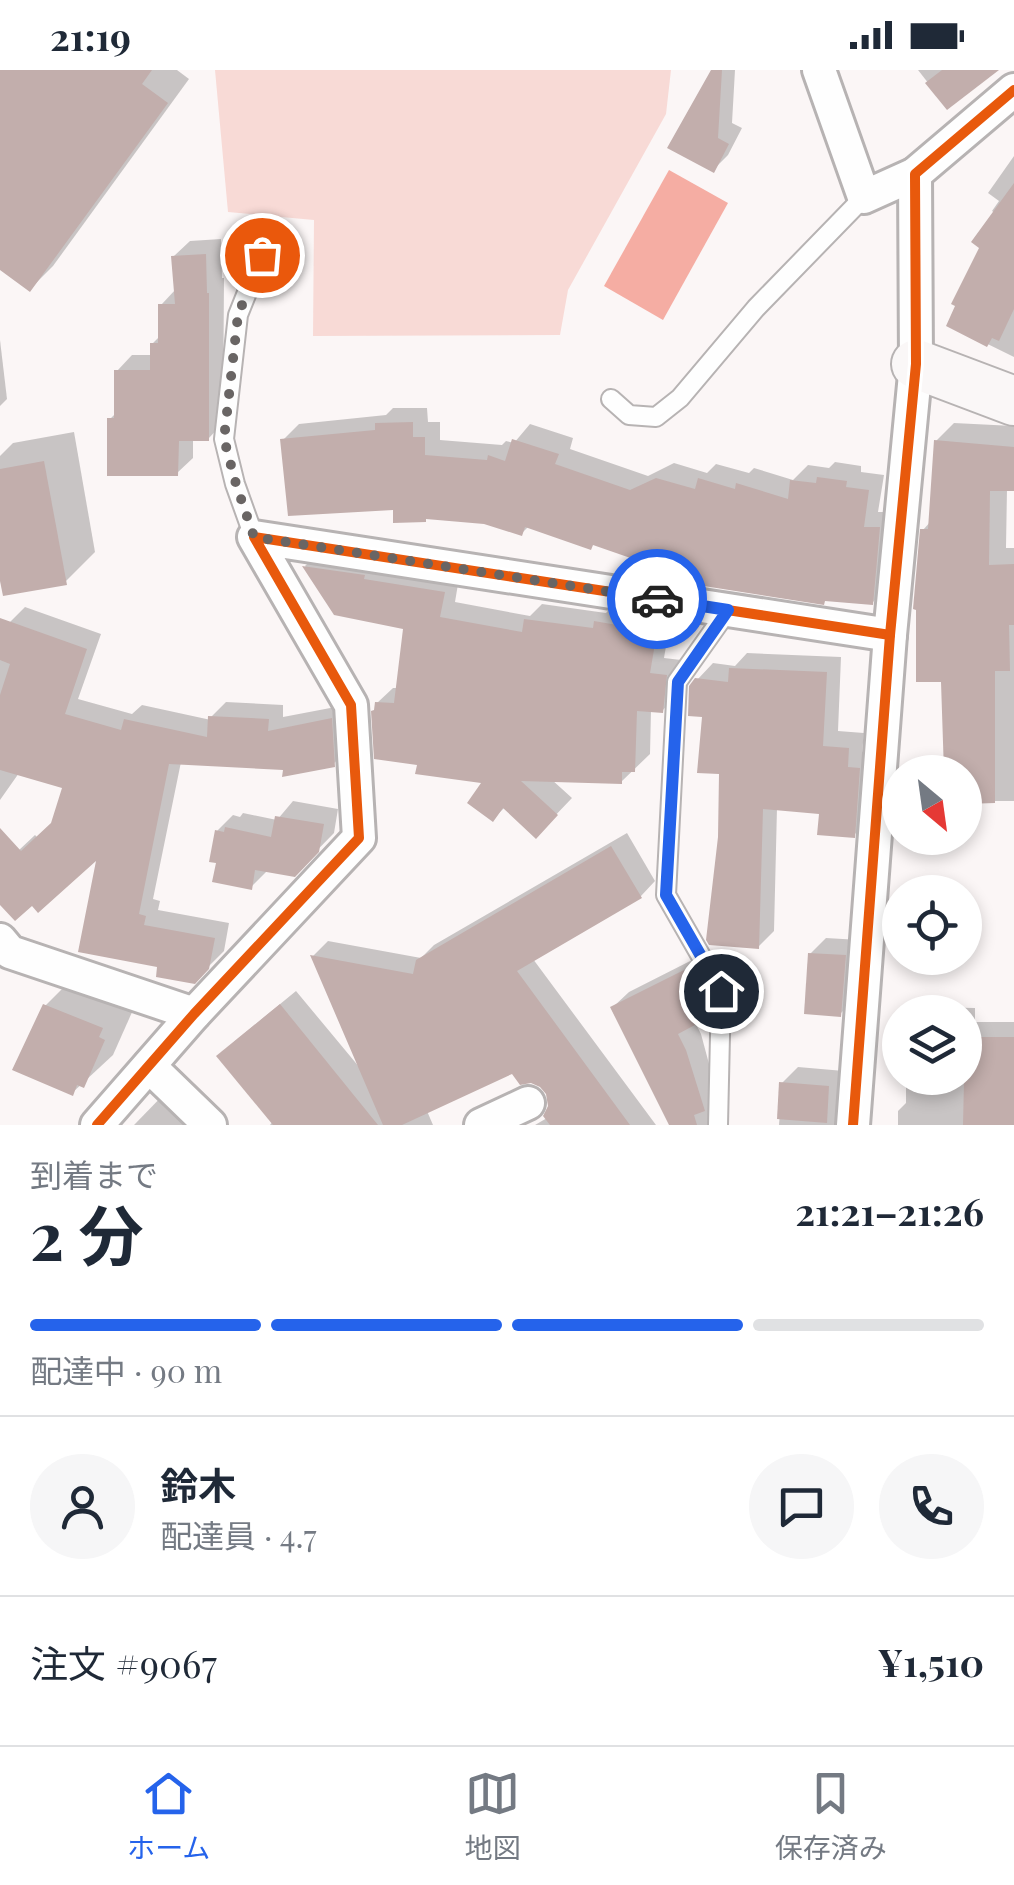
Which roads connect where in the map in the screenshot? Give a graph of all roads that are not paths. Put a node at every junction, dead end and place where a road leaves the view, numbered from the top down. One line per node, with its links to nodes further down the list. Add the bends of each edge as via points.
1 (819, 70): 4 (street)
2 (1014, 90): 3 (street)
3 (915, 174): 4 (street); 6 (street)
4 (864, 197): 7 (lane, via 680,398 656,416 629,415)
5 (262, 255): 9 (lane, via 238,315 224,439)
6 (916, 364): 8 (street); 11 (street)
7 (611, 398)
8 (1014, 400)
9 (254, 537): 10 (street); 13 (street, via 351,706 360,838)
10 (728, 610): 11 (street); 19 (lane, via 678,682 666,895 721,991)
11 (890, 635): 20 (street)
12 (0, 940): 13 (street, via 10,952)
13 (194, 1014): 14 (street)
14 (149, 1066): 16 (street); 17 (street)
15 (528, 1102): 18 (street)
16 (98, 1125)
17 (210, 1125)
18 (481, 1125)
19 (718, 1125)
20 (853, 1125)

